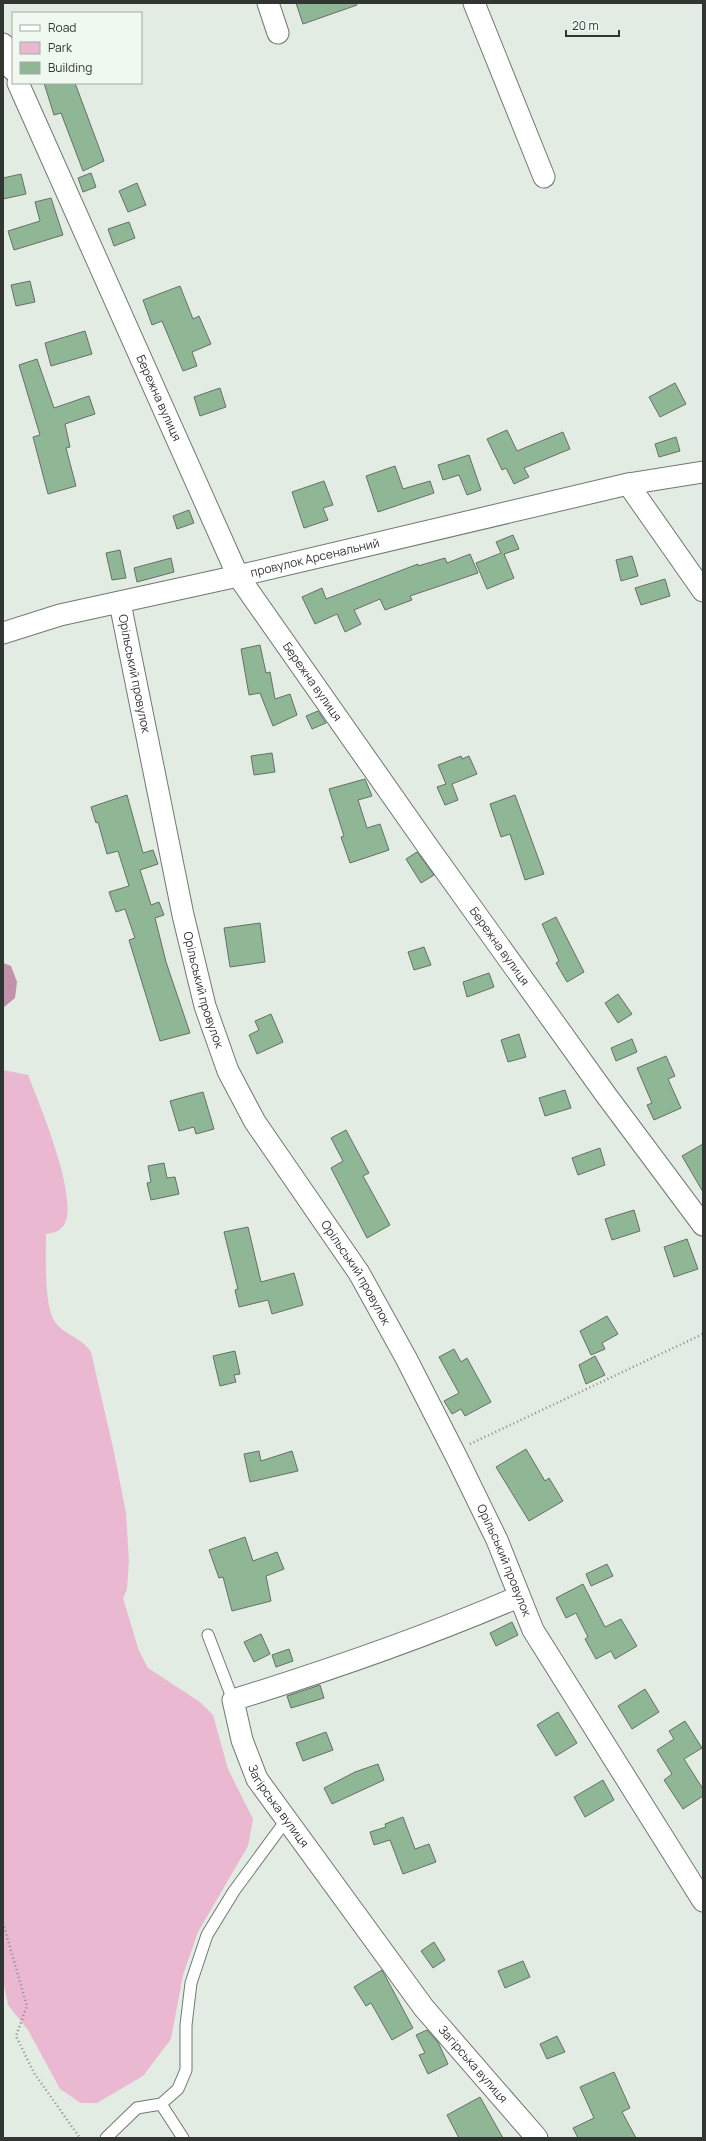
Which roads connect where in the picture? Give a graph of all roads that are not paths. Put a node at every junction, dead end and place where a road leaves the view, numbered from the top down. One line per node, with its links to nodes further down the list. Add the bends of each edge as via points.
1 (268, 3): 3 (street)
2 (474, 3): 7 (street)
3 (278, 33)
4 (3, 44): 5 (street)
5 (12, 67)
6 (18, 84): 10 (street, Бережна вулиця)
7 (544, 178)
8 (703, 472): 9 (street, провулок Арсенальний)
9 (628, 484): 10 (street, провулок Арсенальний); 11 (street)
10 (238, 576): 12 (street, провулок Арсенальний); 14 (street, Бережна вулиця, via 486,928)
11 (703, 591)
12 (120, 603): 13 (street, провулок Арсенальний, via 60,615); 15 (street, Орільський провулок, via 183,915 205,1006 228,1071 255,1122 359,1273 406,1358 497,1540)
13 (3, 634)
14 (703, 1225)
15 (518, 1596): 17 (street, via 458,1623 358,1660); 19 (street, Орільський провулок, via 533,1630)
16 (208, 1635): 17 (lane)
17 (233, 1700): 18 (street, Загірська вулиця, via 242,1740 258,1779)
18 (287, 1819): 20 (lane, via 234,1891 207,1935 191,1983 186,2025 186,2070 178,2090); 23 (street, Загірська вулиця, via 424,2008)
19 (703, 1902)
20 (161, 2104): 21 (lane, via 137,2108); 22 (lane)
21 (106, 2138)
22 (183, 2138)
23 (537, 2138)

